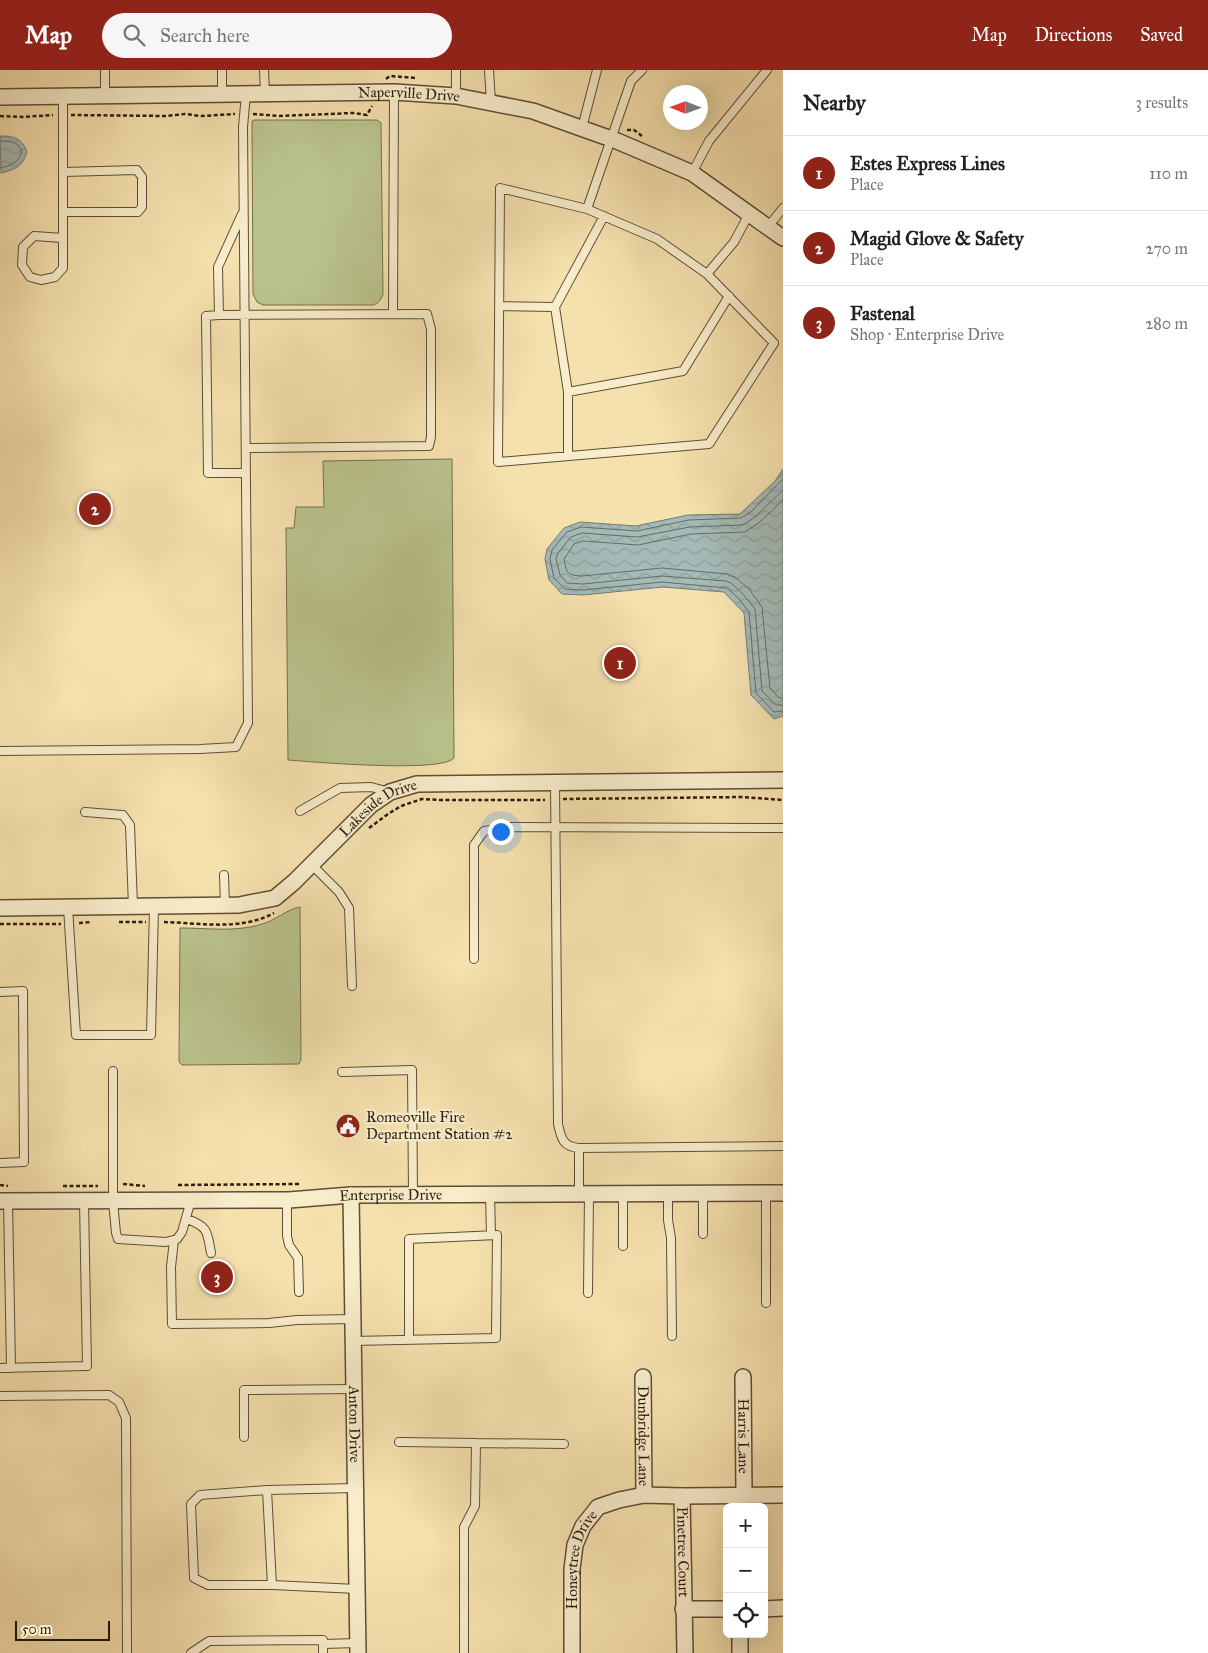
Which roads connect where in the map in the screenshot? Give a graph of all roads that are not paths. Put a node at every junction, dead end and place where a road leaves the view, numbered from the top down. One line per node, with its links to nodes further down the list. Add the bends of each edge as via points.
1 (104, 70): 15 (lane)
2 (222, 70): 10 (lane)
3 (264, 70): 12 (lane)
4 (456, 70): 16 (lane)
5 (489, 70): 17 (lane)
6 (597, 70): 18 (lane)
7 (642, 70): 19 (lane, via 631,81)
8 (767, 70): 21 (lane, via 709,141)
9 (394, 92): 12 (street, Naperville Drive); 16 (street, Naperville Drive); 35 (lane)
10 (222, 94): 11 (street, Naperville Drive); 15 (street, Naperville Drive)
11 (246, 94): 12 (street, Naperville Drive); 24 (lane)
12 (264, 94)
13 (0, 96): 14 (street, Naperville Drive)
14 (63, 96): 15 (street, Naperville Drive); 20 (lane)
15 (105, 96)
16 (456, 96): 17 (street, Naperville Drive)
17 (491, 103): 18 (street, Naperville Drive, via 533,111)
18 (582, 128): 19 (street, Naperville Drive)
19 (611, 139): 21 (street, Naperville Drive); 23 (lane)
20 (63, 172): 25 (lane); 25 (lane, via 137,170 142,177 142,207 138,212)
21 (692, 173): 26 (street, Naperville Drive)
22 (783, 208): 28 (lane)
23 (586, 209): 27 (lane); 33 (lane, via 500,188)
24 (244, 210): 36 (lane, via 218,267); 37 (lane)
25 (63, 212): 29 (lane)
26 (749, 214): 28 (street, Naperville Drive); 31 (lane, via 734,242)
27 (604, 216): 31 (lane, via 657,239); 34 (lane)
28 (768, 227): 30 (street, Naperville Drive)
29 (63, 238): 29 (lane, via 63,268 55,277 41,280 30,277 22,265 23,247 34,236)
30 (783, 238)
31 (707, 274): 32 (lane)
32 (729, 296): 38 (lane, via 683,371); 40 (lane, via 774,342 709,444)
33 (499, 306): 34 (lane); 40 (lane, via 498,462)
34 (555, 307): 38 (lane)
35 (393, 314): 37 (lane); 39 (lane, via 427,314 431,330 430,446)
36 (219, 315): 37 (lane); 41 (lane, via 206,316 208,472)
37 (244, 315): 39 (lane)
38 (568, 392): 40 (lane)
39 (246, 448): 41 (lane)
40 (568, 456)
41 (246, 473): 42 (lane, via 248,723 236,747)
42 (0, 751)
43 (783, 780): 44 (street, Lakeside Drive)
44 (555, 783): 45 (street, Lakeside Drive, via 417,784); 48 (lane)
45 (390, 792): 47 (lane, via 371,787 340,788); 50 (street, Lakeside Drive, via 371,805)
46 (85, 812): 54 (lane, via 123,815 130,825)
47 (300, 812)
48 (556, 826): 49 (lane); 57 (lane, via 511,826 484,831 474,845); 63 (lane, via 558,1124 561,1139 571,1147)
49 (783, 828)
50 (312, 865): 52 (street, Lakeside Drive, via 275,898); 58 (lane, via 339,892 348,908)
51 (224, 875): 52 (lane)
52 (224, 906): 56 (street, Lakeside Drive)
53 (68, 907): 54 (street, Lakeside Drive); 55 (street, Lakeside Drive); 56 (lane, via 76,1035 151,1035)
54 (133, 907): 56 (street, Lakeside Drive)
55 (0, 908)
56 (154, 914)
57 (474, 959)
58 (352, 986)
59 (0, 992): 64 (lane, via 23,991 24,1162)
60 (112, 1071): 74 (lane)
61 (342, 1072): 73 (lane, via 412,1070)
62 (783, 1146): 63 (lane)
63 (579, 1148): 70 (lane)
64 (0, 1163)
65 (668, 1193): 66 (street, Enterprise Drive); 71 (street, Enterprise Drive); 89 (lane)
66 (704, 1193): 67 (street, Enterprise Drive); 80 (lane)
67 (766, 1193): 68 (street, Enterprise Drive); 87 (lane)
68 (783, 1193)
69 (490, 1194): 70 (street, Enterprise Drive); 73 (street, Enterprise Drive); 81 (lane)
70 (584, 1194): 71 (street, Enterprise Drive); 86 (lane)
71 (623, 1194): 83 (lane)
72 (351, 1195): 73 (street, Enterprise Drive); 76 (street, Enterprise Drive); 88 (street, Anton Drive)
73 (413, 1195)
74 (113, 1200): 75 (street, Enterprise Drive); 78 (street, Enterprise Drive); 82 (lane, via 118,1240)
75 (191, 1200): 76 (street, Enterprise Drive); 79 (lane)
76 (287, 1200): 85 (lane, via 287,1236 298,1258)
77 (4, 1201): 78 (street, Enterprise Drive); 93 (lane)
78 (84, 1201): 93 (lane, via 87,1366)
79 (187, 1219): 82 (lane, via 177,1239); 84 (lane, via 205,1229)
80 (703, 1234)
81 (491, 1235): 90 (lane, via 409,1239); 90 (lane, via 497,1235 496,1338)
82 (170, 1241): 88 (lane, via 172,1324)
83 (623, 1246)
84 (211, 1253)
85 (299, 1292)
86 (588, 1293)
87 (766, 1303)
88 (353, 1319): 91 (street, Anton Drive)
89 (672, 1336)
90 (409, 1340): 91 (lane)
91 (353, 1341): 96 (street, Anton Drive)
92 (0, 1368): 93 (lane)
93 (11, 1368)
94 (643, 1377): 104 (street, Dunbridge Lane)
95 (743, 1377): 105 (street, Harris Lane)
96 (354, 1389): 98 (lane, via 244,1390); 102 (street, Anton Drive)
97 (0, 1396): 117 (lane, via 109,1395 119,1402 126,1418)
98 (244, 1437)
99 (399, 1442): 100 (lane)
100 (476, 1443): 101 (lane); 120 (lane, via 475,1506 464,1527)
101 (564, 1444)
102 (355, 1488): 103 (lane); 109 (street, Anton Drive)
103 (268, 1490): 108 (lane); 108 (lane, via 200,1495 191,1504 194,1578 208,1585)
104 (644, 1495): 107 (street, Honeytree Drive); 121 (street, Honeytree Drive, via 598,1507 583,1526 575,1545 572,1569)
105 (744, 1495): 106 (street, Honeytree Drive); 107 (street, Honeytree Drive)
106 (783, 1495)
107 (682, 1496): 112 (street, Pinetree Court)
108 (272, 1585): 109 (lane)
109 (357, 1589): 116 (street, Anton Drive)
110 (768, 1608): 111 (street)
111 (783, 1608)
112 (683, 1609): 113 (street, Pinetree Court); 122 (street, Pinetree Court)
113 (723, 1609)
114 (740, 1638): 123 (street)
115 (323, 1644): 116 (lane); 118 (lane, via 323,1640 209,1641); 119 (lane)
116 (358, 1648)
117 (127, 1653)
118 (191, 1653)
119 (323, 1653)
120 (464, 1653)
121 (572, 1653)
122 (685, 1653)
123 (740, 1653)

